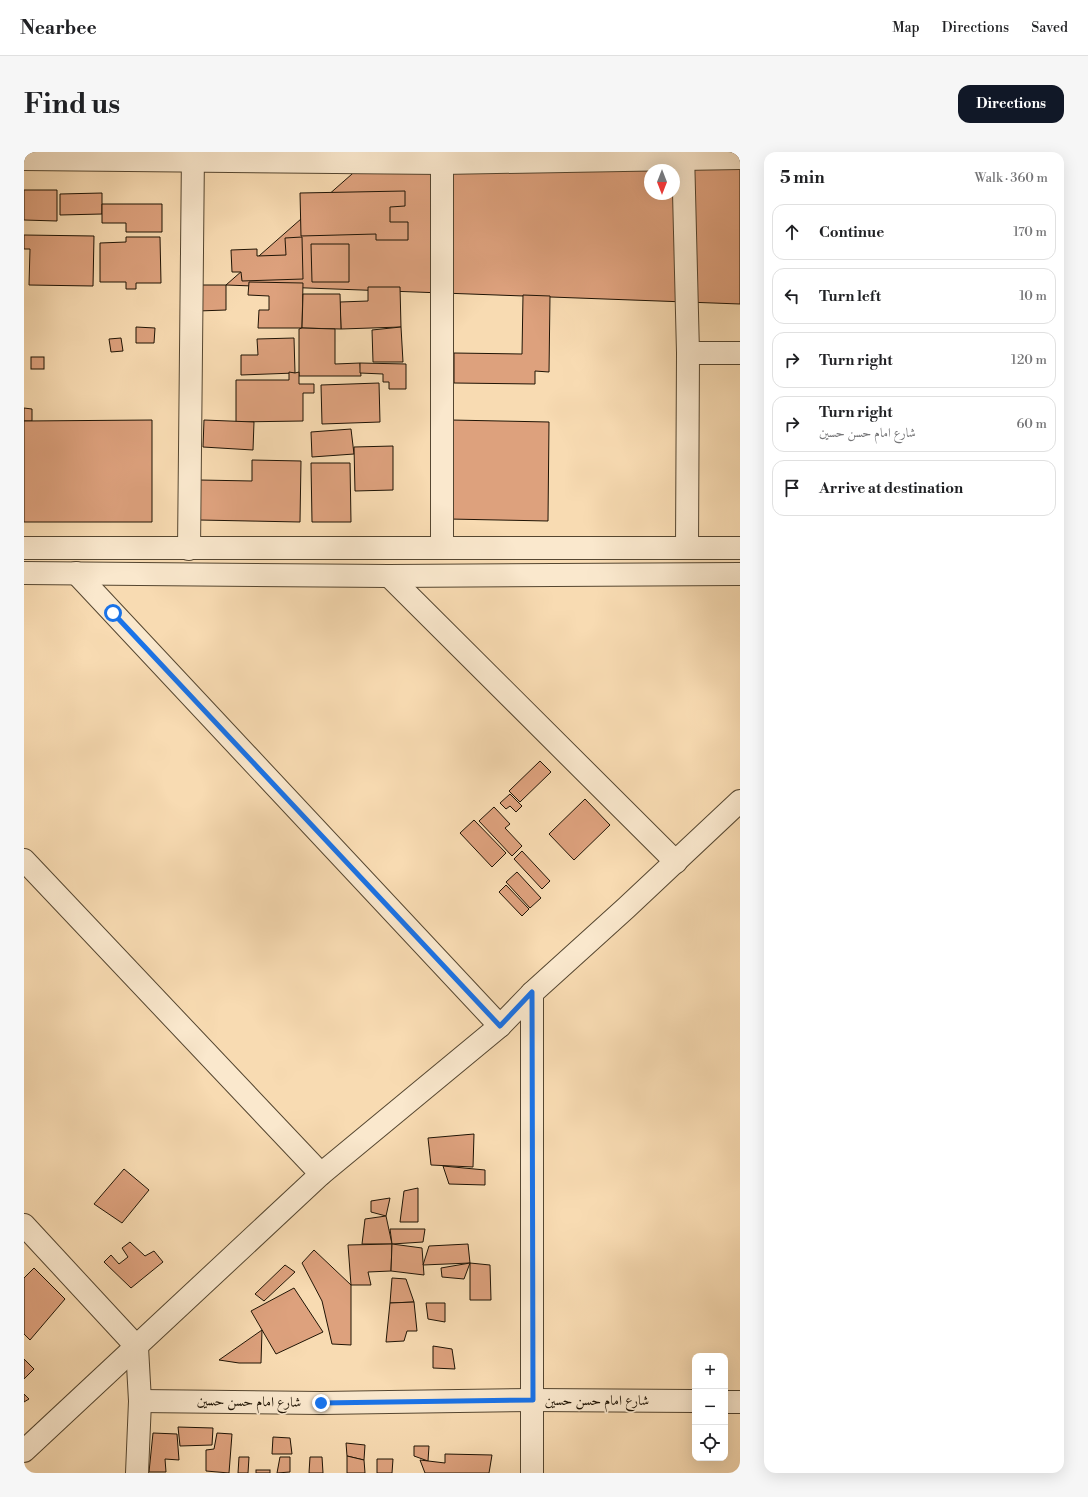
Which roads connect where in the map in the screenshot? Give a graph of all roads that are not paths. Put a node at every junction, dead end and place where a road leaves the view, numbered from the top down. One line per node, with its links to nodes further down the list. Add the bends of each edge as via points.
1 (683, 155): 3 (street); 5 (street); 6 (street)
2 (193, 156): 4 (street); 5 (street); 12 (street)
3 (740, 158)
4 (24, 159)
5 (442, 163): 10 (street)
6 (688, 353): 7 (street); 8 (street)
7 (740, 354)
8 (687, 547): 10 (street); 11 (street)
9 (24, 548): 12 (street)
10 (442, 548): 12 (street)
11 (740, 548)
12 (189, 549)
13 (24, 573): 14 (street)
14 (76, 573): 16 (street); 21 (street)
15 (740, 574): 16 (street)
16 (389, 576): 19 (street)
17 (740, 801): 19 (street)
18 (24, 860): 22 (street)
19 (676, 862): 20 (street)
20 (532, 992): 21 (street); 25 (street)
21 (500, 1026): 22 (street)
22 (321, 1174): 24 (street)
23 (24, 1225): 24 (street)
24 (137, 1347): 26 (street); 30 (street)
25 (533, 1400): 26 (street, شارع امام حسن حسين, via 321,1403); 27 (street, شارع امام حسن حسين); 32 (street)
26 (140, 1401): 31 (street)
27 (692, 1401)
28 (728, 1402): 29 (street)
29 (740, 1402)
30 (24, 1450)
31 (137, 1473)
32 (532, 1473)

